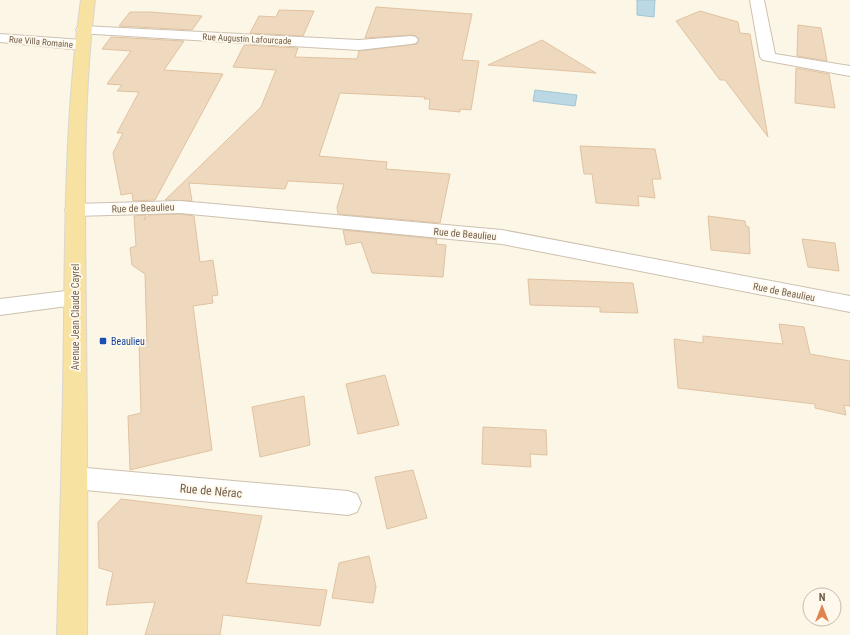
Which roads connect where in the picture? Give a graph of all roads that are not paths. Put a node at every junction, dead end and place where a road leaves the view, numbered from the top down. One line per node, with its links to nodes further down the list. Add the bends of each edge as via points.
1 (88, 0): 4 (main road, Avenue Jean Claude Cayrel)
2 (757, 0): 6 (street, via 768,56)
3 (0, 38): 4 (street, Rue Villa Romaine)
4 (82, 38): 5 (street, Rue Augustin Lafourcade, via 359,45); 7 (main road, Avenue Jean Claude Cayrel)
5 (411, 40)
6 (850, 71)
7 (75, 210): 8 (main road, Avenue Jean Claude Cayrel); 9 (street, Rue de Beaulieu, via 180,207 502,237)
8 (74, 298): 10 (street); 11 (main road, Avenue Jean Claude Cayrel)
9 (850, 304)
10 (0, 307)
11 (75, 478): 12 (street, Rue de Nérac); 13 (main road, Avenue Jean Claude Cayrel)
12 (348, 503)
13 (72, 635)

